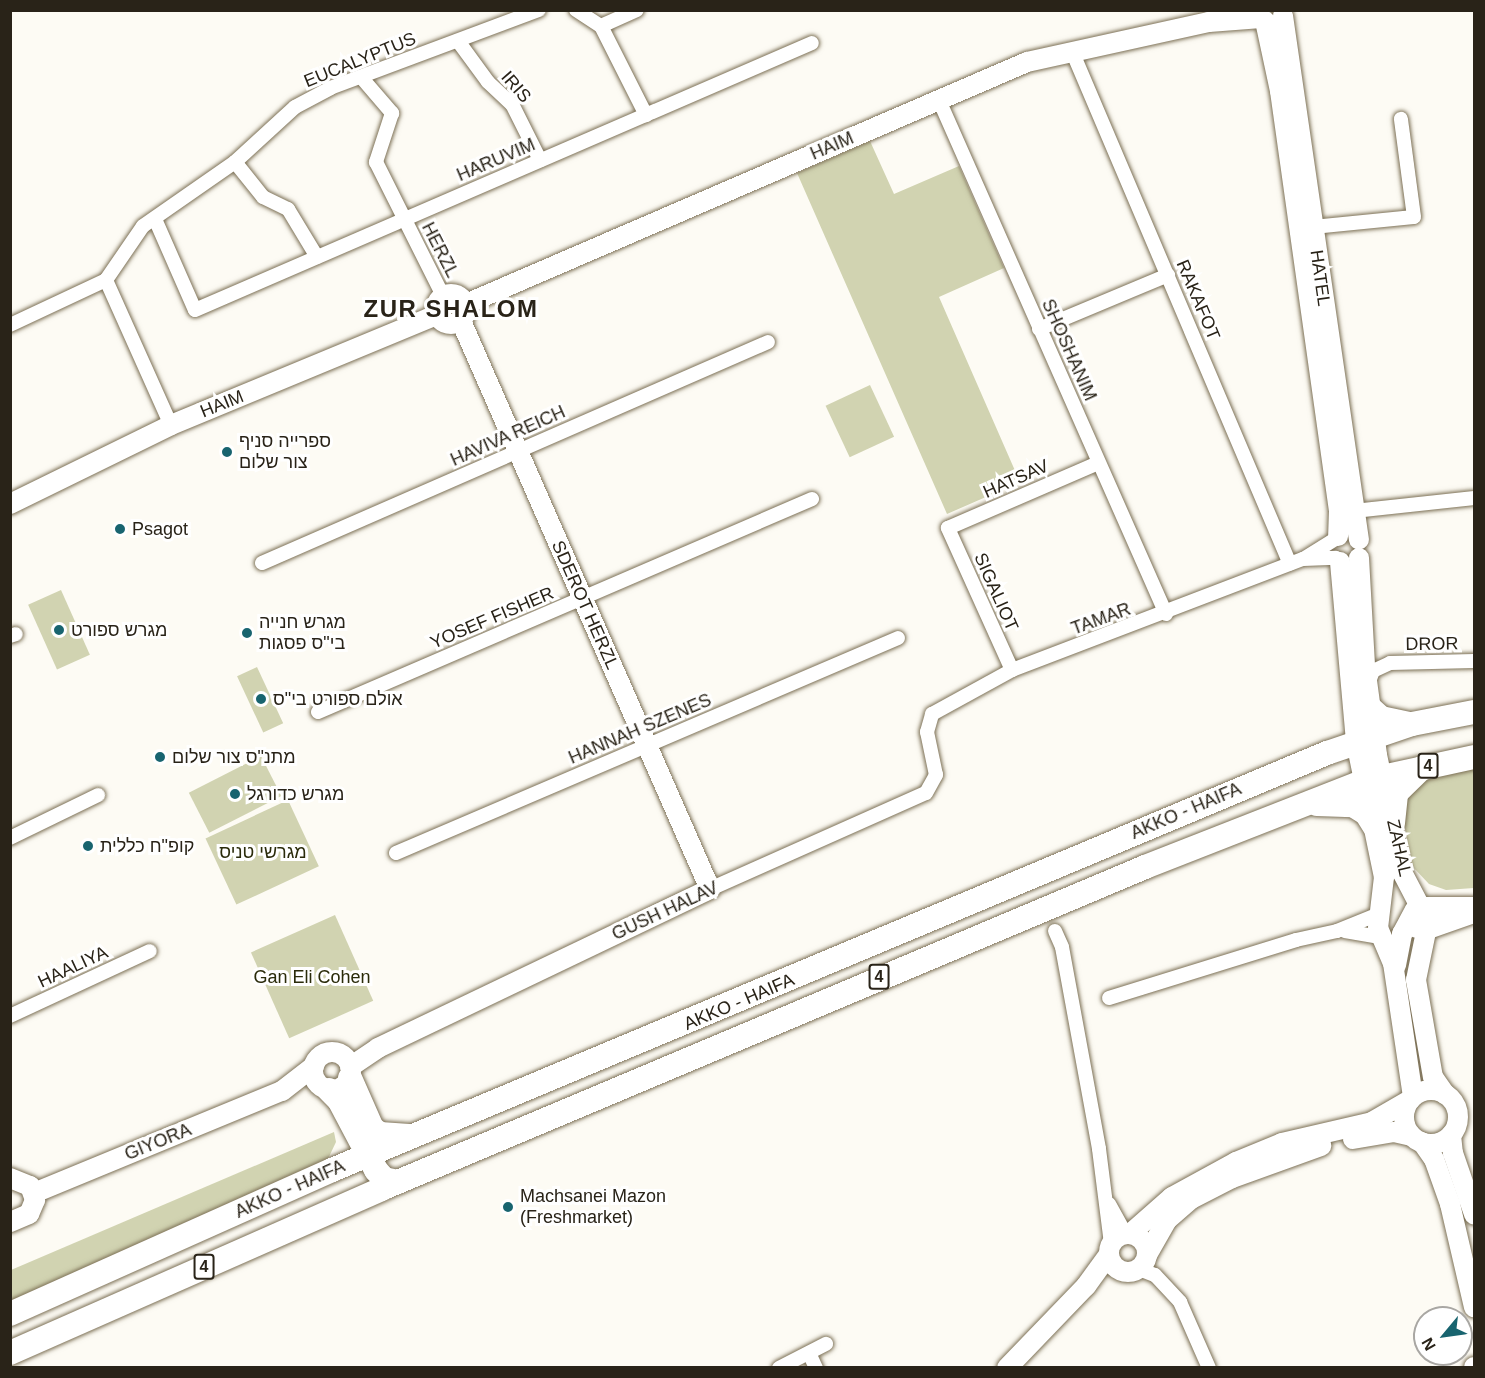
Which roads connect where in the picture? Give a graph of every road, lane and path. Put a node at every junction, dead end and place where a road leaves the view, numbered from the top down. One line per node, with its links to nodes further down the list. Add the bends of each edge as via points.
1 (540, 10): 8 (street, EUCALYPTUS)
2 (576, 10): 7 (street)
3 (637, 10): 7 (street)
4 (1238, 10): 6 (street, HAIM)
5 (1270, 15): 6 (street, HAIM); 17 (street, HATEL); 20 (street, HATEL)
6 (1209, 22): 10 (street, HAIM)
7 (601, 26): 13 (street)
8 (458, 40): 11 (street, EUCALYPTUS); 15 (street, IRIS, via 488,82 512,104)
9 (812, 43): 13 (street, HARUVIM)
10 (1072, 51): 12 (street, HAIM, via 1027,62); 22 (street, RAKAFOT)
11 (360, 77): 16 (street, EUCALYPTUS, via 295,107); 19 (street, HERZL, via 392,112 376,162)
12 (939, 100): 25 (street, HAIM); 28 (street, SHOSHANIM)
13 (646, 115): 15 (street, HARUVIM)
14 (1401, 119): 20 (street, via 1414,217)
15 (540, 160): 19 (street, HARUVIM)
16 (235, 162): 18 (street, EUCALYPTUS); 21 (street, via 263,197 288,209)
17 (1295, 209): 20 (street, via 1301,220); 38 (street, HATEL)
18 (155, 219): 21 (street, HARUVIM, via 195,310); 23 (street, EUCALYPTUS, via 133,237)
19 (404, 219): 21 (street, HARUVIM); 24 (street, HERZL)
20 (1313, 227): 36 (street, HATEL)
21 (317, 257)
22 (1168, 275): 28 (street); 40 (street, RAKAFOT)
23 (106, 280): 27 (street); 30 (street)
24 (443, 296): 25 (street, via 459,296); 26 (street, via 437,304)
25 (463, 313): 26 (street, via 450,324); 31 (street, SDEROT HERZL)
26 (437, 315): 30 (street, HAIM)
27 (10, 325)
28 (1039, 328): 32 (street, SHOSHANIM)
29 (768, 342): 31 (street, HAVIVA REICH)
30 (171, 425): 35 (street, HAIM)
31 (518, 451): 39 (street, HAVIVA REICH); 41 (street, SDEROT HERZL)
32 (1098, 463): 37 (street, HATSAV); 42 (street, SHOSHANIM)
33 (1474, 498): 36 (street)
34 (812, 499): 41 (street, YOSEF FISHER)
35 (10, 504)
36 (1354, 511): 38 (street, HATEL)
37 (948, 528): 47 (street, SIGALIOT)
38 (1344, 549): 40 (street, TAMAR); 44 (street, HATEL); 54 (street, HATEL)
39 (262, 563)
40 (1290, 564): 42 (street, TAMAR)
41 (582, 598): 50 (street, YOSEF FISHER); 55 (street, SDEROT HERZL)
42 (1166, 614): 47 (street, TAMAR)
43 (898, 638): 55 (street, HANNAH SZENES)
44 (1363, 642): 46 (street, DROR); 48 (street, HATEL)
45 (1474, 661): 46 (street, DROR)
46 (1390, 663): 48 (street, DROR, via 1373,671)
47 (1012, 670): 53 (street, TAMAR, via 932,714)
48 (1367, 684): 49 (street, HATEL)
49 (1371, 709): 52 (highway, via 1389,721); 54 (street, HATEL)
50 (318, 712)
51 (1474, 712): 52 (highway, AKKO - HAIFA / 4)
52 (1412, 724): 54 (highway, AKKO - HAIFA / 4)
53 (927, 732): 65 (street, GUSH HALAV, via 936,775 926,793)
54 (1365, 739): 58 (street, ZAHAL); 84 (highway, AKKO - HAIFA / 4)
55 (647, 746): 63 (street, HANNAH SZENES); 65 (street, SDEROT HERZL)
56 (1474, 757): 57 (highway, AKKO - HAIFA / 4)
57 (1426, 766): 58 (highway, AKKO - HAIFA / 4); 61 (highway, via 1400,787)
58 (1373, 778): 60 (highway, AKKO - HAIFA / 4); 61 (street, ZAHAL)
59 (98, 795): 62 (street)
60 (1291, 809): 61 (highway, via 1343,802); 90 (highway, AKKO - HAIFA / 4, via 817,1003)
61 (1383, 824): 64 (street, ZAHAL); 66 (street, ZAHAL)
62 (10, 838)
63 (396, 853)
64 (1383, 870): 68 (street, ZAHAL); 70 (street, via 1392,903)
65 (710, 889): 79 (street, GUSH HALAV, via 378,1048)
66 (1421, 907): 67 (street); 70 (street); 71 (street, ZAHAL)
67 (1474, 907)
68 (1381, 913): 73 (street); 74 (street, ZAHAL, via 1378,921)
69 (1474, 913): 71 (street)
70 (1406, 923): 71 (street); 76 (street)
71 (1428, 929): 81 (street, via 1416,980 1434,1077)
72 (1055, 931): 94 (street, via 1062,946 1108,1202)
73 (1337, 931): 74 (street); 77 (street)
74 (1384, 938): 76 (street, ZAHAL)
75 (150, 951): 78 (street, HAALIYA)
76 (1396, 981): 82 (street, ZAHAL)
77 (1109, 998)
78 (10, 1016)
79 (348, 1067): 80 (street, GUSH HALAV, via 341,1088); 80 (street, via 326,1053); 84 (highway, via 364,1113 376,1131 391,1137)
80 (320, 1080): 83 (highway); 91 (street, GIYORA, via 282,1090)
81 (1445, 1094): 82 (street, via 1425,1090); 85 (street, via 1458,1113)
82 (1411, 1099): 86 (street, via 1404,1114); 94 (street, via 1372,1122 1282,1143 1236,1162 1172,1197)
83 (347, 1115): 87 (highway); 88 (highway, via 350,1141)
84 (417, 1135): 87 (highway, AKKO - HAIFA / 4)
85 (1452, 1135): 86 (street, via 1441,1142); 92 (street, via 1453,1153)
86 (1417, 1139): 95 (street, via 1394,1132 1342,1141 1233,1178 1191,1200 1167,1220); 97 (street, via 1434,1159 1450,1204)
87 (367, 1156): 88 (highway, AKKO - HAIFA / 4); 90 (highway, via 384,1179)
88 (332, 1170): 98 (highway, AKKO - HAIFA / 4)
89 (10, 1178): 91 (street, via 23,1181)
90 (398, 1182): 100 (highway, AKKO - HAIFA / 4)
91 (34, 1193): 93 (street, via 29,1214)
92 (1474, 1214)
93 (10, 1222)
94 (1119, 1242): 95 (street, via 1114,1266); 95 (street, via 1142,1240); 96 (street)
95 (1136, 1265): 96 (street); 105 (street, via 1155,1275 1180,1302)
96 (1086, 1286): 102 (street)
97 (1474, 1307)
98 (10, 1314)
99 (826, 1344): 101 (street)
100 (10, 1353)
101 (809, 1353): 103 (street); 104 (street)
102 (1008, 1367)
103 (779, 1368)
104 (816, 1368)
105 (1209, 1368)

